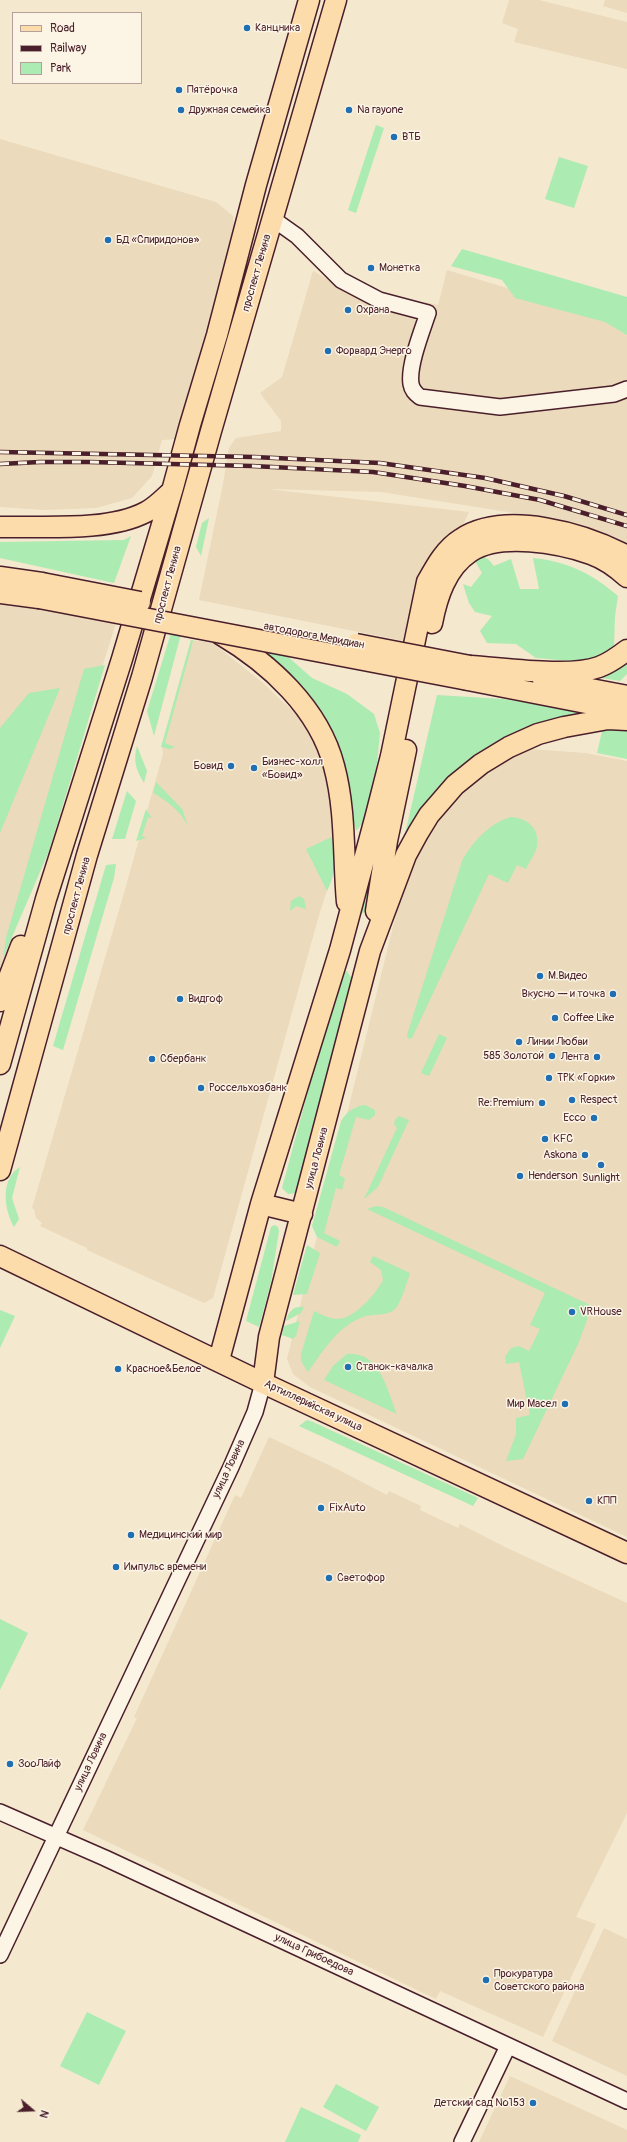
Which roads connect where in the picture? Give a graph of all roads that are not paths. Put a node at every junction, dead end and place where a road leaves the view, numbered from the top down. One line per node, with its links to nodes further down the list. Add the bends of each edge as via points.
1 (309, 0): 3 (main road, проспект Ленина)
2 (336, 0): 4 (main road, проспект Ленина)
3 (250, 208): 4 (main road); 6 (main road, проспект Ленина)
4 (273, 219): 5 (street, via 297,236 341,280 379,300 428,313 415,353 411,384 413,391 420,397 500,407 614,394); 25 (main road, проспект Ленина, via 142,677 88,855)
5 (627, 389)
6 (172, 491): 7 (main road, via 148,512 116,523); 19 (main road, проспект Ленина)
7 (0, 527)
8 (627, 556): 20 (main road, via 589,539 526,526 502,525 480,530 460,539 441,556 427,582 391,756)
9 (0, 577): 11 (main road, автодорога Меридиан)
10 (627, 577): 22 (main road, via 613,565 592,554 551,544 504,541 470,552 458,562 448,576 437,599 387,842)
11 (41, 591): 12 (main road, автодорога Меридиан); 13 (main road, автодорога Меридиан, bridge); 15 (main road, автодорога Меридиан, bridge)
12 (0, 593)
13 (213, 630): 15 (main road, автодорога Меридиан, bridge); 20 (main road, bridge, via 264,663 307,710 322,737 334,766 344,827)
14 (627, 650): 15 (main road, via 615,660 598,668 582,671)
15 (469, 673): 16 (main road, автодорога Меридиан); 17 (main road, автодорога Меридиан)
16 (627, 696)
17 (627, 711)
18 (627, 720): 22 (main road, via 608,719 538,734 494,756 455,785 429,816 406,855)
19 (46, 899): 23 (main road, via 26,933); 24 (main road, проспект Ленина)
20 (349, 916): 21 (main road)
21 (340, 950): 22 (main road); 26 (main road)
22 (369, 957): 27 (main road, улица Ловина)
23 (0, 1000)
24 (0, 1064)
25 (0, 1170)
26 (261, 1204): 27 (main road); 29 (main road)
27 (302, 1214): 30 (main road, улица Ловина, via 269,1336)
28 (0, 1256): 29 (main road, Артиллерийская улица)
29 (219, 1360): 30 (main road, Артиллерийская улица)
30 (263, 1383): 31 (main road, Артиллерийская улица); 33 (street, улица Ловина, via 255,1412 230,1467)
31 (627, 1553)
32 (0, 1812): 33 (street, улица Грибоедова)
33 (56, 1836): 34 (street, улица Ловина); 35 (street, улица Грибоедова)
34 (0, 1955)
35 (508, 2046): 36 (street, улица Грибоедова); 37 (street)
36 (627, 2101)
37 (462, 2142)

